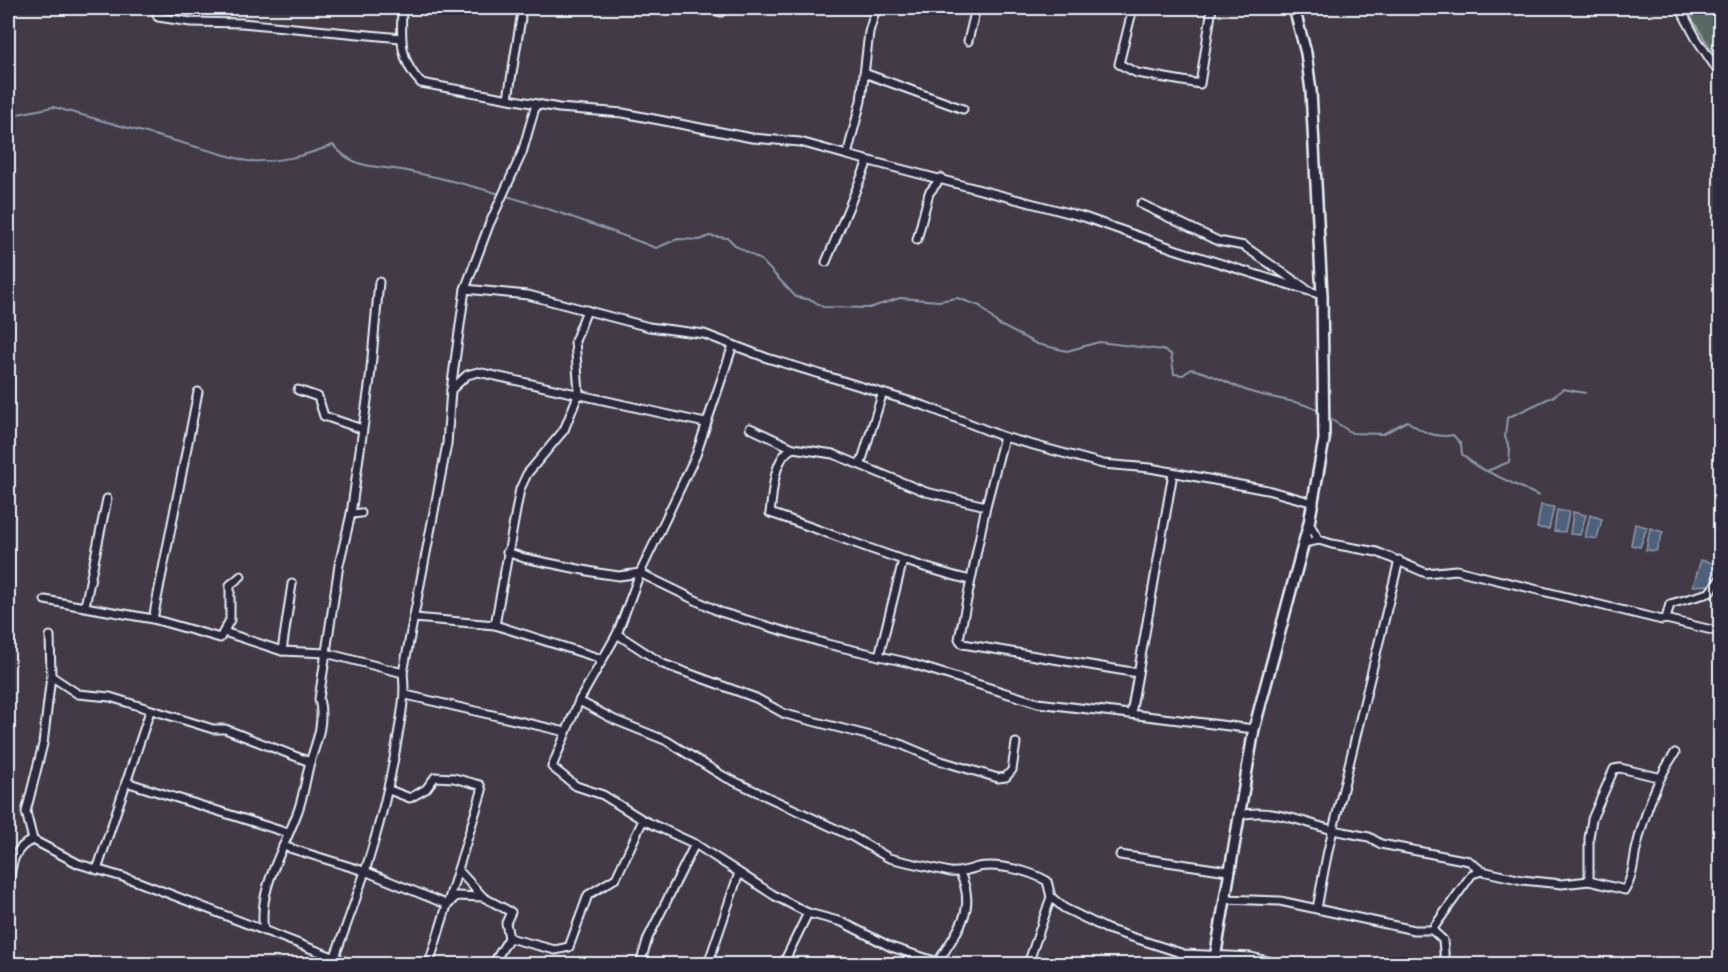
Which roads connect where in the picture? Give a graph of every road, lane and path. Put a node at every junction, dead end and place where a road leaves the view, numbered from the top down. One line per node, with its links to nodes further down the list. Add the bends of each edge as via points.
1 (155, 8): 12 (street, via 158,17 191,22)
2 (402, 8): 12 (street)
3 (705, 8): 10 (street)
4 (876, 8): 14 (street)
5 (976, 8): 13 (street)
6 (1133, 8): 7 (street, via 1119,64 1137,74 1200,84)
7 (1212, 8)
8 (1294, 8): 28 (main road, via 1310,72)
9 (1680, 8): 15 (street)
10 (721, 12)
11 (521, 18): 16 (street)
12 (401, 38): 16 (street, via 408,70 421,83)
13 (968, 41)
14 (864, 74): 18 (street); 19 (street)
15 (1720, 74)
16 (508, 98): 17 (street)
17 (536, 104): 19 (street, via 623,113 752,138 800,142); 26 (street, via 522,153)
18 (963, 109)
19 (847, 155): 20 (street)
20 (868, 161): 21 (street); 24 (street)
21 (941, 178): 23 (street, via 929,193); 27 (street, via 1084,217)
22 (1141, 204): 27 (street, via 1218,241 1244,246)
23 (917, 240)
24 (826, 262)
25 (379, 282): 38 (street)
26 (465, 289): 29 (street, via 528,296); 32 (street)
27 (1310, 291): 28 (street)
28 (1322, 295): 44 (main road, via 1325,420)
29 (587, 310): 30 (street, via 649,327 704,334); 34 (street, via 575,341)
30 (733, 345): 35 (street); 36 (street)
31 (298, 390): 38 (street, via 318,397 324,416)
32 (451, 390): 34 (street, via 467,375 478,372); 61 (street, via 447,444)
33 (198, 393): 63 (street)
34 (579, 393): 36 (street); 51 (street, via 564,430 527,474 520,489)
35 (882, 395): 39 (street, via 925,406); 41 (street)
36 (705, 423): 54 (street, via 696,455)
37 (750, 428): 40 (street)
38 (362, 429): 47 (street)
39 (1004, 437): 42 (street, via 1103,464); 45 (street)
40 (793, 448): 41 (street); 52 (street, via 782,457 770,513)
41 (861, 463): 45 (street, via 926,492)
42 (1173, 473): 44 (street, via 1268,490); 73 (street)
43 (106, 499): 60 (street)
44 (1314, 503): 48 (main road)
45 (986, 506): 57 (street)
46 (361, 513): 47 (street)
47 (351, 514): 70 (street)
48 (1310, 523): 49 (street); 50 (main road)
49 (1319, 540): 50 (street); 53 (street)
50 (1304, 543): 80 (main road)
51 (507, 552): 54 (street, via 598,573); 64 (street)
52 (903, 560): 57 (street); 71 (street)
53 (1399, 560): 62 (street, via 1426,573 1456,570); 90 (street)
54 (640, 573): 67 (street); 71 (street, via 720,612)
55 (241, 576): 65 (street, via 230,585 230,620)
56 (1720, 579): 62 (street, via 1709,593 1670,604)
57 (970, 580): 73 (street, via 959,633 963,644)
58 (292, 584): 69 (street)
59 (45, 600): 60 (street)
60 (85, 606): 63 (street)
61 (414, 618): 64 (street); 74 (street)
62 (1666, 618): 66 (street)
63 (153, 619): 65 (street, via 220,638)
64 (495, 625): 72 (street)
65 (224, 632): 69 (street)
66 (1720, 632)
67 (616, 634): 72 (street); 82 (street, via 663,664 756,698 785,714 898,743 998,778 1006,777 1012,770)
68 (50, 636): 75 (street)
69 (282, 651): 70 (street)
70 (326, 653): 74 (street); 84 (street, via 319,699 320,734)
71 (879, 656): 79 (street, via 1038,703)
72 (602, 659): 77 (street)
73 (1138, 672): 79 (street)
74 (403, 673): 76 (street)
75 (51, 676): 78 (street, via 78,694 110,697); 92 (street, via 43,744 26,812)
76 (406, 695): 81 (street); 87 (street)
77 (579, 701): 81 (street); 103 (street, via 668,741 723,776 890,858)
78 (150, 711): 84 (street, via 225,729); 86 (street)
79 (1131, 714): 80 (street)
80 (1254, 729): 88 (main road)
81 (566, 732): 89 (street, via 552,762 555,772)
82 (1016, 743)
83 (1674, 753): 85 (street)
84 (310, 762): 91 (street)
85 (1658, 777): 104 (street, via 1636,852 1633,877 1625,890); 104 (street, via 1614,769 1592,819 1588,838)
86 (126, 782): 91 (street); 97 (street)
87 (389, 790): 98 (street, via 410,798 426,789 435,777 480,785 482,791); 100 (street)
88 (1238, 816): 90 (street, via 1249,812); 101 (main road)
89 (644, 820): 93 (street); 114 (street, via 616,878 588,895 569,947 555,950)
90 (1334, 830): 99 (street, via 1369,837 1381,844 1469,861); 110 (street)
91 (288, 833): 94 (street)
92 (33, 840): 96 (street, via 23,844); 97 (street, via 64,858)
93 (694, 844): 102 (street); 121 (street, via 648,938)
94 (283, 846): 100 (street); 113 (street, via 263,908)
95 (1120, 855): 101 (street)
96 (10, 858): 105 (street)
97 (97, 870): 113 (street, via 136,880)
98 (458, 870): 106 (street); 109 (street)
99 (1482, 871): 104 (street, via 1522,880); 112 (street, via 1472,874)
100 (367, 872): 109 (street); 116 (street)
101 (1228, 872): 108 (main road)
102 (739, 873): 111 (street); 122 (street)
103 (960, 873): 107 (street, via 980,867 1013,870 1047,881); 117 (street, via 969,895 966,914)
104 (1589, 882)
105 (8, 891)
106 (483, 897): 109 (street, via 456,896); 114 (street, via 511,912 506,923)
107 (1051, 897): 115 (street, via 1064,908 1107,929 1184,954); 124 (street)
108 (1224, 899): 110 (street, via 1281,901); 115 (main road)
109 (448, 905): 119 (street)
110 (1317, 909): 112 (street, via 1414,930)
111 (808, 913): 117 (street, via 842,922 891,947); 123 (street)
112 (1432, 930): 127 (street, via 1443,940)
113 (264, 931): 116 (street)
114 (509, 938): 120 (street)
115 (1215, 953): 125 (main road); 126 (street)
116 (335, 956): 118 (street)
117 (941, 963)
118 (351, 964)
119 (429, 964)
120 (493, 964)
121 (640, 964)
122 (708, 964)
123 (783, 964)
124 (1028, 964)
125 (1214, 964)
126 (1280, 964)
127 (1445, 964)

